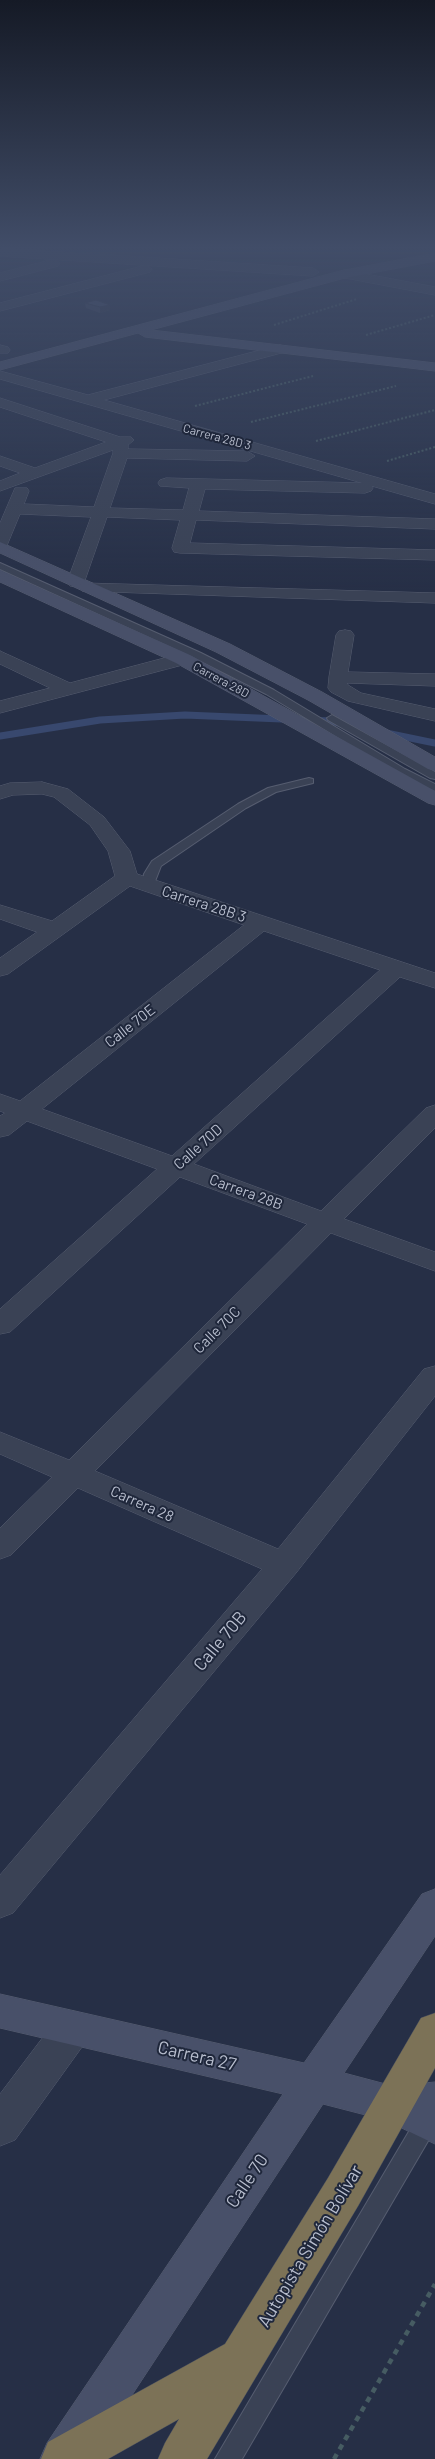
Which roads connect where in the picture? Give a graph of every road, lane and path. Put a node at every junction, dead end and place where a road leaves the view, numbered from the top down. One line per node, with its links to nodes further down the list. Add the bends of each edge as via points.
1 (10, 361): 10 (street, Carrera 28D 3)
2 (13, 361): 8 (street, Carrera 28D 3)
3 (235, 361): 8 (street)
4 (386, 361): 5 (street)
5 (434, 366)
6 (317, 375): 9 (path)
7 (397, 386): 14 (path)
8 (106, 394): 10 (street); 14 (street, Carrera 28D 3)
9 (223, 399)
10 (87, 400): 13 (street, Carrera 28D 3)
11 (0, 402): 15 (street)
12 (435, 410): 17 (path)
13 (170, 424): 15 (street, via 141,434); 17 (street, Carrera 28D 3)
14 (227, 429): 17 (street, Carrera 28D 3)
15 (121, 447): 17 (street); 20 (street); 28 (street)
16 (435, 447): 19 (path)
17 (292, 452): 19 (street, Carrera 28D 3); 24 (street, Carrera 28D 3)
18 (0, 460): 20 (street)
19 (362, 468): 25 (street, Carrera 28D 3)
20 (31, 475): 23 (street); 27 (street)
21 (166, 483): 22 (street)
22 (198, 484): 24 (street); 29 (street)
23 (0, 486)
24 (402, 489): 26 (street, Carrera 28D 3)
25 (435, 489)
26 (435, 499)
27 (14, 509): 28 (street); 31 (street)
28 (101, 513): 29 (street); 38 (street)
29 (189, 517): 30 (street); 36 (street, via 180,548)
30 (435, 524)
31 (0, 543)
32 (0, 547): 38 (street, Carrera 28D)
33 (0, 555): 48 (lane, via 211,651)
34 (435, 555): 36 (street)
35 (0, 566): 50 (lane, via 197,655 270,692)
36 (319, 573): 38 (street); 39 (street)
37 (0, 575): 42 (street, Carrera 28D)
38 (82, 584): 48 (street, Carrera 28D, via 223,648 315,696)
39 (435, 598)
40 (345, 635): 43 (street)
41 (0, 657): 45 (street)
42 (183, 660): 45 (street); 52 (street, Carrera 28D)
43 (338, 677): 44 (street); 47 (street, via 338,688 355,697)
44 (435, 680)
45 (70, 690): 46 (street)
46 (0, 707)
47 (435, 715)
48 (434, 772)
49 (309, 781): 53 (lane, via 272,790 242,806 156,864 150,874)
50 (435, 788)
51 (5, 791): 53 (street, via 42,788 61,793 97,821)
52 (435, 799)
53 (138, 882): 55 (street, Carrera 28B 3); 56 (street)
54 (0, 912): 56 (street)
55 (260, 923): 57 (street, Carrera 28B 3); 60 (street, Calle 70E)
56 (55, 930): 58 (street)
57 (396, 968): 59 (street, Carrera 28B 3); 63 (street, Calle 70D)
58 (0, 970)
59 (435, 981)
60 (12, 1106): 62 (street, Calle 70E); 63 (street, Carrera 28B)
61 (435, 1113): 64 (street, Calle 70C)
62 (0, 1129)
63 (176, 1167): 64 (street, Carrera 28B); 66 (street, Calle 70D)
64 (326, 1222): 65 (street, Carrera 28B); 69 (street, Calle 70C)
65 (435, 1262)
66 (0, 1326)
67 (435, 1376): 71 (street, Calle 70B)
68 (0, 1442): 69 (street, Carrera 28)
69 (73, 1474): 70 (street, Calle 70C); 71 (street, Carrera 28)
70 (0, 1546)
71 (284, 1565): 72 (street, Calle 70B)
72 (0, 1902)
73 (435, 1905): 77 (street, Calle 70)
74 (0, 2011): 75 (street, Carrera 27)
75 (73, 2028): 77 (street, Carrera 27); 79 (street)
76 (435, 2030): 78 (highway, Autopista Simón Bolívar)
77 (314, 2083): 78 (street, Carrera 27); 82 (street, Calle 70)
78 (425, 2112): 81 (highway, Autopista Simón Bolívar, via 343,2192); 84 (lane)
79 (0, 2127)
80 (435, 2284): 85 (path)
81 (243, 2359): 82 (highway); 83 (highway, Autopista Simón Bolívar)
82 (63, 2459)
83 (182, 2459)
84 (228, 2459)
85 (334, 2459)

